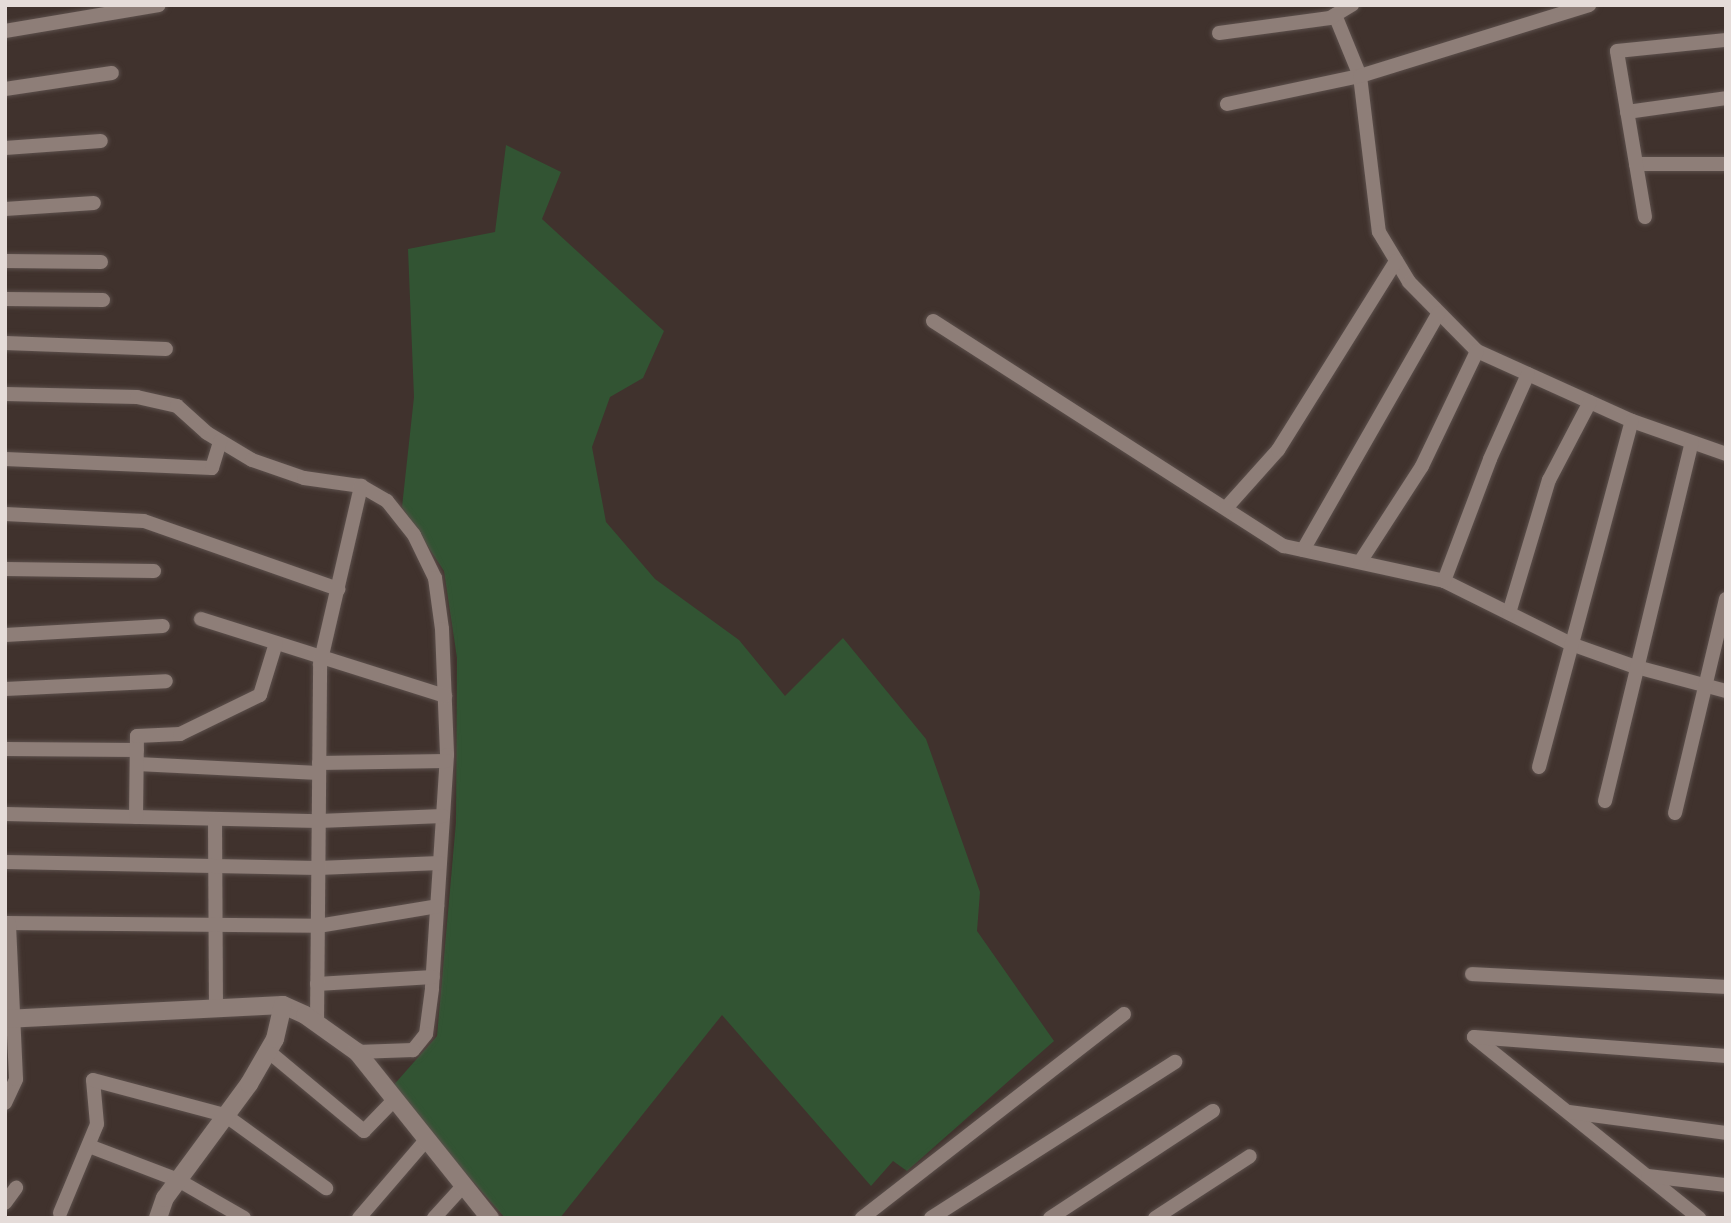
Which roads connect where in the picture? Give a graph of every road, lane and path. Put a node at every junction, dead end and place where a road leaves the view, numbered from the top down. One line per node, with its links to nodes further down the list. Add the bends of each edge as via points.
1 (159, 5): 5 (street)
2 (1352, 5): 4 (street)
3 (1589, 5): 9 (street)
4 (1335, 15): 6 (street); 9 (street)
5 (5, 31)
6 (1219, 33)
7 (1726, 40): 13 (street, via 1617,51)
8 (111, 73): 10 (street)
9 (1360, 76): 12 (street); 22 (street, via 1379,232)
10 (5, 89)
11 (1726, 98): 13 (street)
12 (1227, 104)
13 (1627, 112): 16 (street)
14 (101, 141): 15 (street)
15 (5, 148)
16 (1636, 164): 17 (street); 20 (street)
17 (1726, 164)
18 (94, 203): 19 (street)
19 (5, 209)
20 (1645, 217)
21 (5, 261): 23 (street)
22 (1396, 261): 26 (street); 40 (street, via 1278,450)
23 (101, 262)
24 (5, 299): 25 (street)
25 (103, 300)
26 (1439, 313): 30 (street); 42 (street)
27 (933, 321): 40 (street)
28 (5, 342): 29 (street)
29 (166, 349)
30 (1477, 351): 31 (street); 43 (street, via 1422,466)
31 (1528, 374): 33 (street); 46 (street, via 1490,458)
32 (5, 394): 35 (street, via 137,397 177,406)
33 (1590, 402): 34 (street); 49 (street, via 1549,480)
34 (1632, 421): 36 (street); 54 (street)
35 (220, 441): 38 (street, via 212,468); 39 (street, via 252,460 304,478)
36 (1692, 442): 37 (street); 56 (street)
37 (1726, 454)
38 (5, 459)
39 (360, 486): 47 (street); 61 (street, via 387,501 414,535 435,578)
40 (1226, 508): 42 (street, via 1284,546)
41 (5, 514): 47 (street, via 144,520)
42 (1303, 550): 43 (street)
43 (1360, 562): 46 (street)
44 (5, 569): 45 (street)
45 (154, 571)
46 (1444, 581): 49 (street)
47 (338, 589): 55 (street)
48 (1726, 599): 58 (street)
49 (1509, 613): 54 (street)
50 (201, 619): 53 (street)
51 (163, 626): 52 (street)
52 (5, 635)
53 (276, 643): 55 (street); 63 (street, via 260,695 180,734 137,736)
54 (1572, 644): 56 (street); 65 (street)
55 (322, 657): 61 (street); 66 (street)
56 (1637, 667): 58 (street); 67 (street)
57 (166, 681): 59 (street)
58 (1705, 685): 60 (street); 68 (street)
59 (5, 689)
60 (1726, 691)
61 (445, 696): 64 (street)
62 (5, 749): 63 (street)
63 (137, 757): 66 (street); 71 (street)
64 (446, 761): 66 (street); 70 (street)
65 (1539, 766)
66 (319, 768): 73 (street)
67 (1605, 801)
68 (1675, 813)
69 (5, 814): 71 (street)
70 (443, 816): 73 (street); 75 (street)
71 (136, 817): 72 (street)
72 (215, 819): 73 (street); 76 (street)
73 (319, 821): 77 (street)
74 (5, 862): 76 (street)
75 (440, 863): 77 (street); 78 (street)
76 (215, 864): 77 (street); 80 (street)
77 (318, 868): 81 (street)
78 (437, 906): 81 (street); 83 (street)
79 (7, 923): 80 (street); 89 (street)
80 (215, 926): 81 (street); 87 (street)
81 (318, 926): 84 (street)
82 (1472, 974): 85 (street)
83 (433, 977): 84 (street); 92 (street, via 426,1034 412,1049)
84 (317, 985): 90 (street)
85 (1726, 987)
86 (283, 1005): 87 (street); 90 (street); 91 (street)
87 (216, 1007): 89 (street)
88 (1124, 1014): 117 (street)
89 (10, 1018): 96 (street, via 16,1079)
90 (317, 1023): 92 (street)
91 (268, 1051): 95 (street, via 364,1131); 99 (street)
92 (357, 1052): 95 (street)
93 (1726, 1056): 98 (street, via 1474,1037)
94 (1175, 1062): 118 (street)
95 (395, 1100): 101 (street)
96 (5, 1102)
97 (1213, 1111): 119 (street)
98 (1567, 1112): 100 (street); 104 (street)
99 (225, 1115): 102 (street, via 93,1080 97,1124); 105 (street); 109 (street)
100 (1726, 1133)
101 (427, 1139): 107 (street); 114 (street)
102 (89, 1146): 105 (street); 111 (street)
103 (1250, 1156): 120 (street)
104 (1648, 1176): 106 (street); 121 (street)
105 (178, 1180): 112 (street); 113 (street)
106 (1724, 1183)
107 (464, 1185): 115 (street); 116 (street)
108 (16, 1188): 110 (street)
109 (326, 1188)
110 (5, 1203)
111 (60, 1213)
112 (158, 1218)
113 (244, 1218)
114 (359, 1218)
115 (434, 1218)
116 (490, 1218)
117 (862, 1218)
118 (931, 1218)
119 (1050, 1218)
120 (1155, 1218)
121 (1699, 1218)

